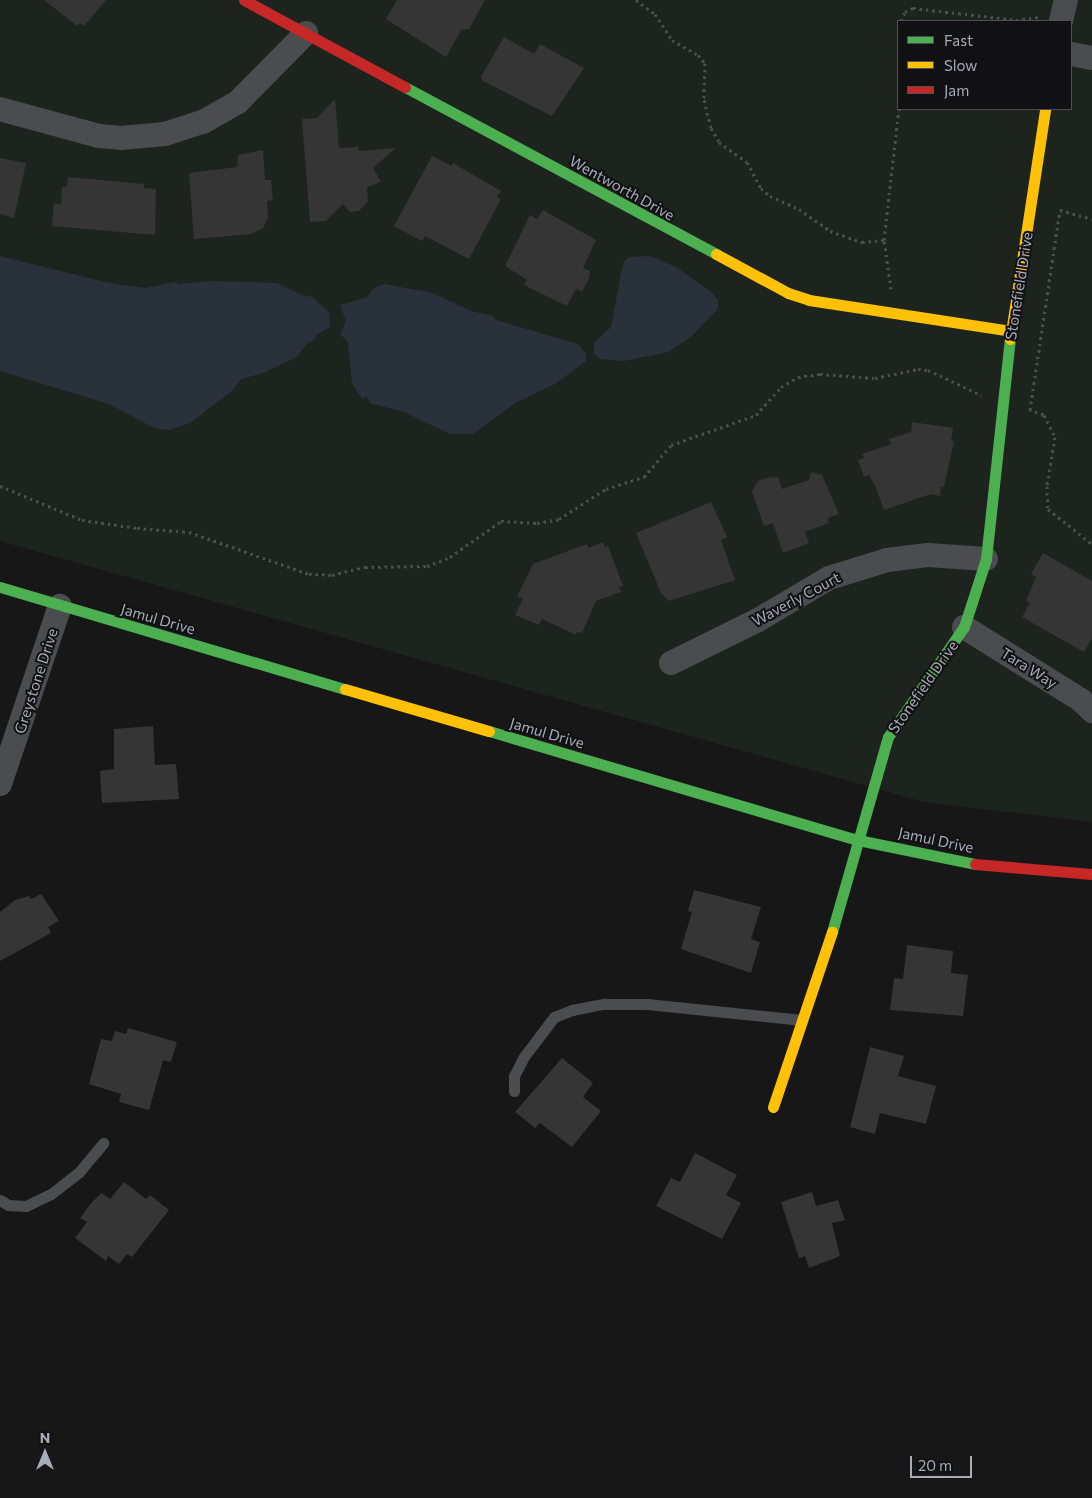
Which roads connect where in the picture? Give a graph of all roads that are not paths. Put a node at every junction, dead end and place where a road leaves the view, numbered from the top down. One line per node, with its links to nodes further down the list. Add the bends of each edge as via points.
1 (244, 0): 4 (street, Wentworth Drive)
2 (1066, 0): 3 (street)
3 (1052, 18)
4 (306, 33): 7 (street, via 238,102 203,122 165,134 136,138 99,136); 9 (street, Wentworth Drive, via 788,293 809,300)
5 (1072, 54): 6 (street)
6 (1092, 58)
7 (0, 109)
8 (1046, 110): 9 (street, Stonefield Drive)
9 (1011, 331): 10 (street, Stonefield Drive)
10 (986, 559): 13 (street, Stonefield Drive); 14 (street, Waverly Court, via 928,555 886,560 829,578 758,620)
11 (0, 587): 12 (street, Jamul Drive)
12 (60, 606): 16 (street, Greystone Drive); 17 (street, Jamul Drive)
13 (964, 627): 15 (street, Tara Way, via 1081,700); 17 (street, Stonefield Drive, via 942,663 906,707 888,736)
14 (671, 663)
15 (1092, 711)
16 (0, 784)
17 (858, 840): 18 (street, Jamul Drive, via 986,866); 19 (street, Stonefield Drive)
18 (1092, 874)
19 (804, 1020): 20 (lane, via 647,1004 604,1004 572,1010 554,1017 523,1058 514,1076); 21 (street, Stonefield Drive, via 789,1054)
20 (514, 1091)
21 (773, 1108)
22 (104, 1144): 23 (lane, via 79,1172 51,1194 26,1206 8,1205)
23 (0, 1200)

